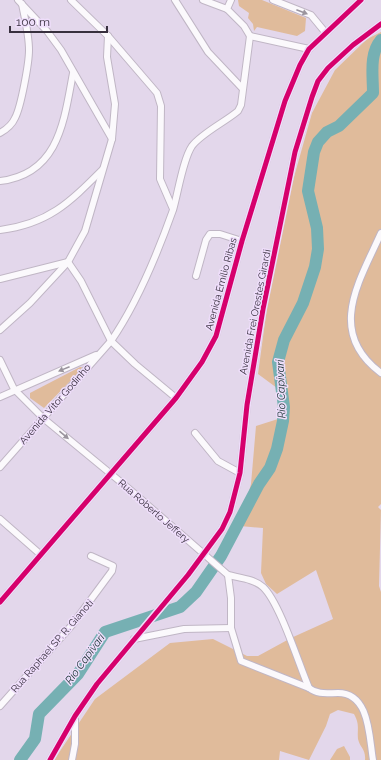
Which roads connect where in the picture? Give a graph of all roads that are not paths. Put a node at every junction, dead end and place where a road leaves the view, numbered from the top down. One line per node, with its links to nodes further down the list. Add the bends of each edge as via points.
1 (71, 0): 11 (street)
2 (175, 0): 15 (street, via 208,52)
3 (203, 0): 8 (street)
4 (231, 0): 8 (street)
5 (273, 0): 10 (street, one-way to 10, via 311,15)
6 (361, 0): 10 (street, Avenida Emílio Ribas)
7 (20, 2): 14 (street, via 47,31); 16 (street, via 28,36 27,68 16,117 9,127)
8 (227, 9): 12 (street)
9 (381, 24): 40 (street, Avenida Frei Orestes Girardi, via 333,64 318,81 312,97 296,152 263,309 247,405)
10 (325, 32): 13 (street, Avenida Emílio Ribas)
11 (108, 36): 17 (street, via 107,57 115,104); 20 (street, via 151,84 160,100 160,179)
12 (250, 36): 13 (street); 15 (street, Avenida Vitor Godinho)
13 (309, 49): 23 (street, Avenida Emílio Ribas, via 284,101)
14 (73, 73): 17 (street); 19 (street, via 64,120 56,143 44,160 31,171)
15 (242, 88): 20 (street, Avenida Vitor Godinho, via 238,111 197,141 190,150)
16 (0, 133)
17 (112, 139): 18 (street)
18 (103, 169): 21 (street, via 73,199 46,218 18,228); 24 (street, via 85,231)
19 (0, 181)
20 (173, 209): 28 (street, Avenida Vitor Godinho, via 150,267)
21 (0, 230)
22 (381, 233): 33 (street, via 364,270 350,318 355,345)
23 (242, 241): 25 (street, via 220,234 210,234); 36 (street, Avenida Emílio Ribas, via 216,336 202,362)
24 (68, 262): 26 (street); 27 (street, via 30,303); 28 (street, via 81,280)
25 (196, 276)
26 (0, 278)
27 (0, 330)
28 (111, 341): 29 (street, Avenida Vitor Godinho); 36 (street)
29 (99, 353): 31 (street); 32 (street, Avenida Vitor Godinho)
30 (0, 360): 34 (street, Rua Roberto Jeffery)
31 (80, 363): 32 (street); 34 (street, one-way to 34)
32 (84, 370): 37 (street, Avenida Vitor Godinho)
33 (381, 373)
34 (14, 389): 35 (street); 37 (street, Rua Roberto Jeffery)
35 (0, 397)
36 (176, 398): 41 (street, Avenida Emílio Ribas)
37 (43, 418): 39 (street, Avenida Vitor Godinho); 41 (street, Rua Roberto Jeffery, one-way to 41)
38 (195, 433): 40 (street, via 218,460)
39 (0, 467)
40 (240, 473): 45 (street, Avenida Frei Orestes Girardi, via 230,512)
41 (111, 474): 43 (street, Avenida Emílio Ribas); 45 (street, Rua Roberto Jeffery)
42 (0, 519): 43 (street)
43 (40, 554): 47 (street, Avenida Emílio Ribas)
44 (91, 556): 51 (street, Rua Raphael SP. R. Gianoti, via 113,566 112,571 72,625)
45 (206, 556): 46 (street, Rua Roberto Jeffery); 49 (street, Avenida Frei Orestes Girardi)
46 (226, 573): 48 (street, via 231,598); 50 (street, via 252,581 269,594)
47 (0, 602)
48 (231, 628): 49 (street, via 184,629); 50 (street, via 241,662)
49 (134, 639): 52 (street, Avenida Frei Orestes Girardi)
50 (308, 688): 55 (street, via 322,694 350,694 359,700)
51 (0, 706)
52 (75, 716): 53 (street, Avenida Frei Orestes Girardi); 54 (street)
53 (50, 760)
54 (72, 760)
55 (373, 760)

